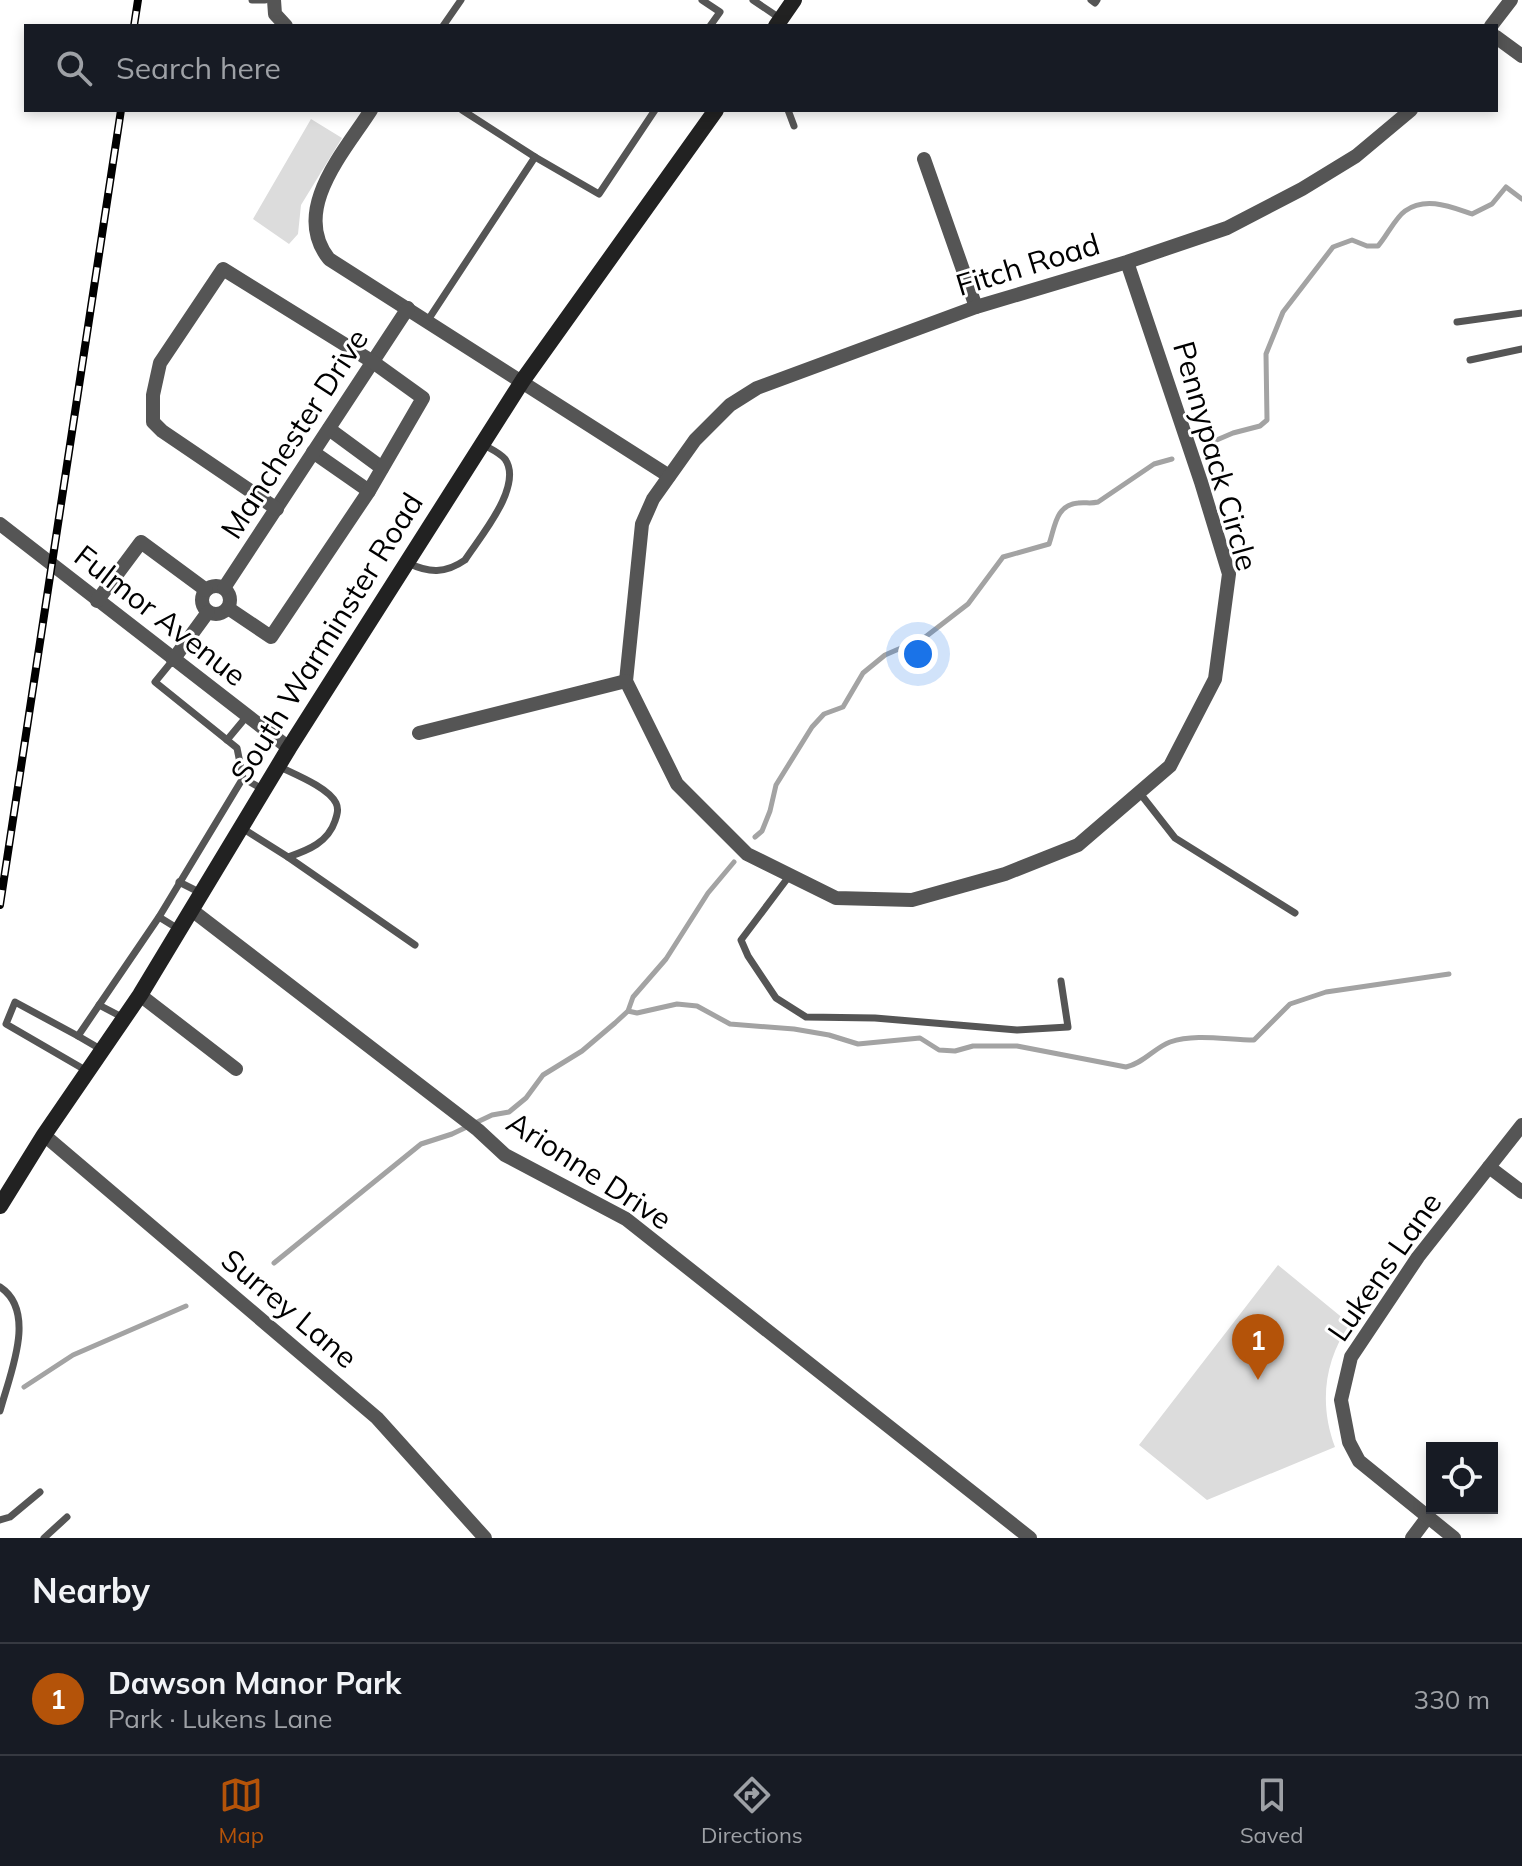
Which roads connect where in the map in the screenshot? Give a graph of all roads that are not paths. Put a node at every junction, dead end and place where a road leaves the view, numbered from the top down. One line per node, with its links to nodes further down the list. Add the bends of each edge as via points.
1 (252, 0): 2 (lane)
2 (265, 0)
3 (274, 0): 10 (street, via 275,14)
4 (461, 0): 11 (lane)
5 (702, 0): 12 (lane, via 720,12)
6 (753, 0): 9 (lane)
7 (794, 0): 9 (street)
8 (1511, 0): 13 (street)
9 (778, 22)
10 (284, 24)
11 (444, 24)
12 (711, 24)
13 (1493, 24)
14 (1498, 38): 15 (street)
15 (1522, 56)
16 (370, 112): 27 (street, via 322,186 318,238 329,259)
17 (465, 112): 23 (lane)
18 (654, 112): 23 (lane, via 599,194)
19 (715, 112): 34 (street, South Warminster Road)
20 (789, 112): 22 (lane)
21 (1409, 112): 25 (street, Fitch Road, via 1356,156 1302,189 1227,228)
22 (794, 126)
23 (535, 157): 29 (lane)
24 (924, 159): 26 (street)
25 (1127, 262): 26 (street, Fitch Road); 58 (street, Pennypack Circle, via 1229,574 1215,679 1170,766)
26 (976, 307): 39 (street, Fitch Road, via 757,388 730,405)
27 (408, 308): 29 (street); 33 (street, Manchester Drive)
28 (1522, 313): 30 (lane)
29 (428, 320): 34 (street)
30 (1457, 322)
31 (1522, 349): 32 (lane)
32 (1470, 360)
33 (373, 362): 35 (street, Manchester Drive); 38 (street, via 423,398); 41 (street, via 223,269 160,363 153,422)
34 (523, 380): 36 (street, South Warminster Road); 39 (street)
35 (329, 429): 37 (street, Manchester Drive); 38 (street)
36 (483, 443): 43 (street, South Warminster Road); 43 (lane, via 507,464 505,500 456,566 435,572)
37 (313, 452): 40 (street); 41 (street, Manchester Drive)
38 (382, 468): 40 (street)
39 (669, 476): 50 (street, via 642,524)
40 (369, 491): 47 (street, via 271,637)
41 (277, 509): 44 (street, Manchester Drive)
42 (0, 524): 46 (street, Fulmor Avenue)
43 (407, 563): 54 (street, South Warminster Road)
44 (224, 588): 45 (street); 47 (street, via 231,599)
45 (206, 590): 46 (street, via 141,542); 48 (street, via 202,599)
46 (97, 601): 49 (street, Fulmor Avenue)
47 (228, 608): 48 (street)
48 (208, 612): 49 (street)
49 (173, 660): 51 (street, Fulmor Avenue); 53 (lane, via 155,682)
50 (626, 681): 52 (street); 61 (street, Pennypack Circle, via 677,784 747,854)
51 (247, 716): 53 (lane); 54 (street, Fulmor Avenue)
52 (419, 733)
53 (227, 740): 56 (lane, via 237,748)
54 (289, 748): 55 (street, South Warminster Road)
55 (278, 766): 57 (street, South Warminster Road); 60 (lane, via 315,785 335,801 338,811 330,835)
56 (243, 778): 57 (lane); 62 (lane)
57 (264, 790): 59 (street, South Warminster Road)
58 (1139, 792): 61 (street, Pennypack Circle, via 1078,845 1005,874 912,900 836,898); 65 (lane, via 1175,838)
59 (242, 828): 60 (lane); 63 (street, South Warminster Road)
60 (288, 857): 68 (lane)
61 (790, 875): 69 (lane, via 741,940 776,998 806,1017 1017,1030 1068,1027)
62 (179, 882): 63 (lane); 66 (lane)
63 (203, 894): 64 (street, South Warminster Road)
64 (193, 911): 67 (street, South Warminster Road); 90 (street, Arionne Drive, via 505,1155 626,1219)
65 (1295, 913)
66 (159, 917): 67 (lane); 71 (lane)
67 (180, 930): 70 (street, South Warminster Road)
68 (415, 945)
69 (1061, 981)
70 (140, 995): 72 (street, South Warminster Road); 75 (street)
71 (99, 1005): 72 (lane); 73 (lane)
72 (124, 1018): 74 (street, South Warminster Road)
73 (78, 1036): 74 (lane); 76 (lane, via 15,1002 6,1024)
74 (102, 1050): 76 (street, South Warminster Road)
75 (236, 1069)
76 (87, 1071): 78 (street, South Warminster Road)
77 (1522, 1125): 79 (street, Lukens Lane)
78 (44, 1135): 81 (street, South Warminster Road); 89 (street, Surrey Lane, via 377,1418)
79 (1489, 1167): 80 (street); 86 (street, Lukens Lane, via 1418,1257 1351,1357 1341,1400 1349,1442 1359,1461)
80 (1522, 1192)
81 (0, 1206)
82 (0, 1287): 83 (lane, via 12,1295 19,1315)
83 (0, 1411)
84 (40, 1492): 87 (lane)
85 (67, 1517): 88 (lane)
86 (1427, 1518): 91 (street); 92 (street, Lukens Lane)
87 (0, 1520)
88 (44, 1538)
89 (485, 1538)
90 (1030, 1538)
91 (1412, 1538)
92 (1454, 1538)

